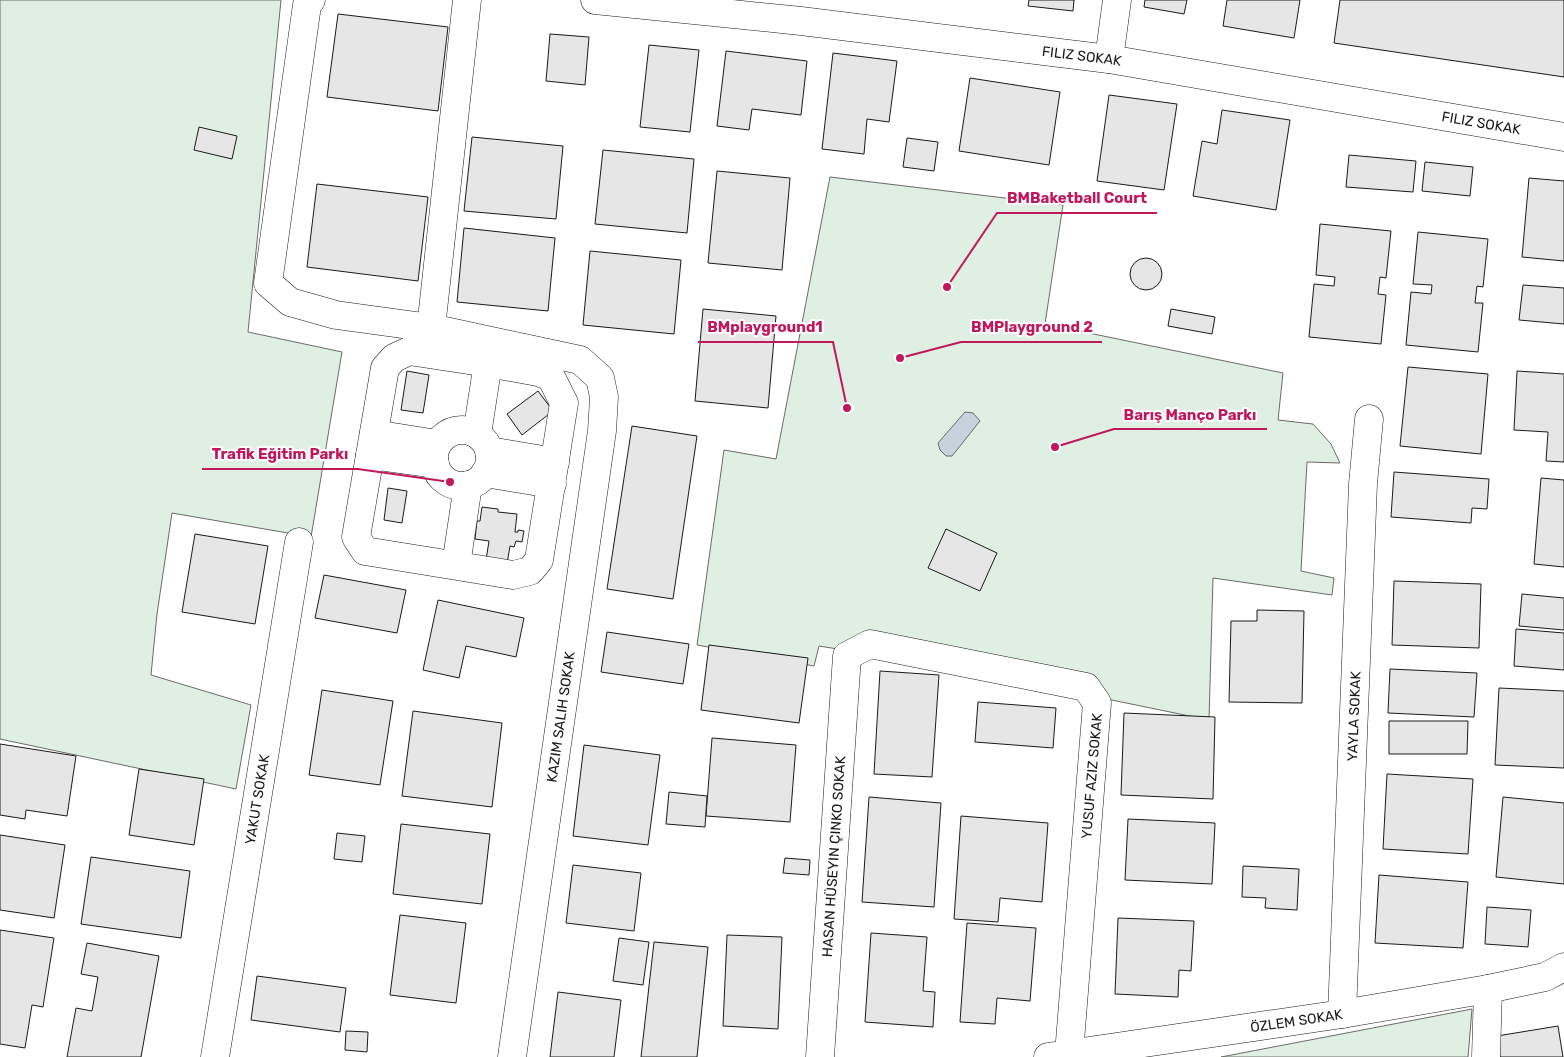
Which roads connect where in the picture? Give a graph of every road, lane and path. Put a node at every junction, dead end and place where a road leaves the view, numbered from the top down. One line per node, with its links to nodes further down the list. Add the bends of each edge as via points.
1 (311, 0): 7 (street, via 306,5 268,282 290,302 326,312)
2 (467, 0): 7 (street)
3 (595, 0): 5 (street, FILIZ SOKAK, via 802,21)
4 (1117, 0): 5 (street)
5 (1109, 59): 6 (street, FILIZ SOKAK)
6 (1564, 137)
7 (431, 328): 21 (street, via 580,360 600,378 604,397 602,431)
8 (479, 361): 10 (street, via 409,351 394,358 385,368); 11 (street); 12 (street, via 551,377 564,403)
9 (1369, 418): 18 (street, YAYLA SOKAK, via 1363,484)
10 (372, 444): 11 (street); 14 (street, via 356,537 365,551)
11 (463, 458): 12 (street); 14 (street)
12 (553, 473): 14 (street, via 539,560 530,571 513,575)
13 (298, 542): 20 (street, YAKUT SOKAK)
14 (447, 563)
15 (848, 656): 19 (street, YUSUF AZIZ SOKAK, via 870,644 1086,687 1097,703); 22 (street, HASAN HÜSEYIN ÇINKO SOKAK)
16 (1555, 972): 17 (street, ÖZLEM SOKAK)
17 (1488, 989): 18 (street, ÖZLEM SOKAK); 23 (street)
18 (1342, 1014): 19 (street, ÖZLEM SOKAK)
19 (1059, 1056)
20 (215, 1057)
21 (512, 1057)
22 (820, 1057)
23 (1486, 1057)

